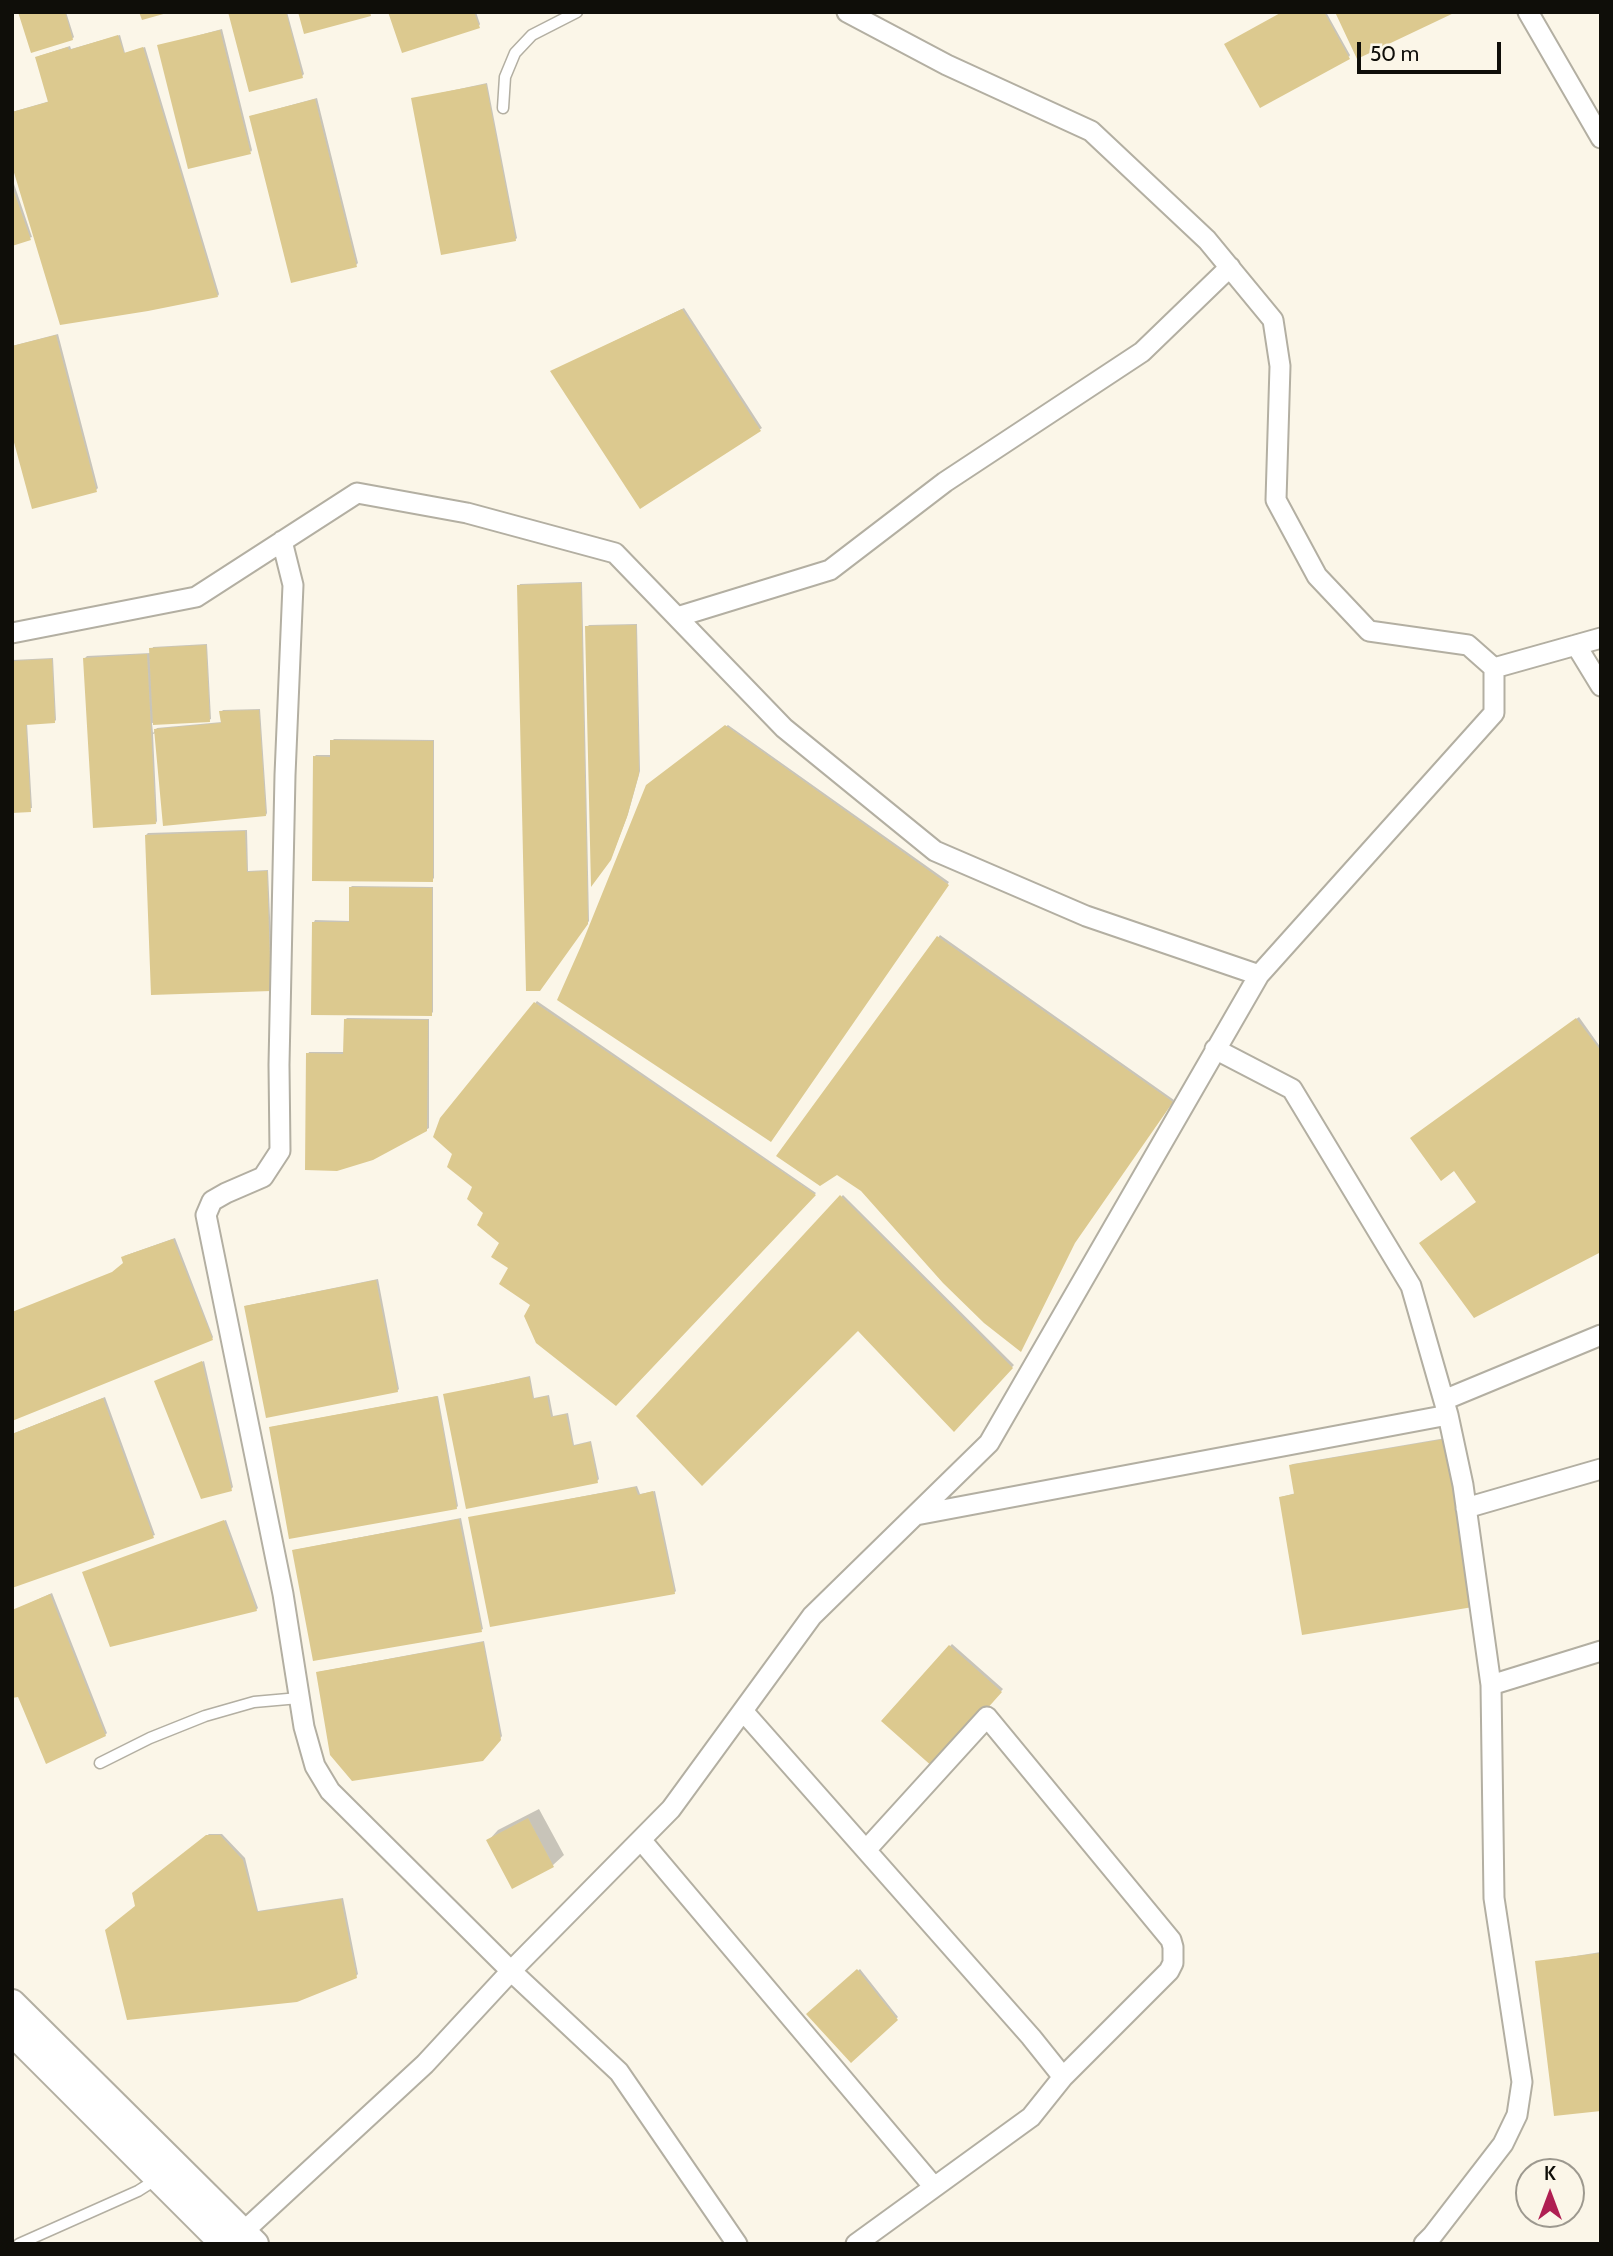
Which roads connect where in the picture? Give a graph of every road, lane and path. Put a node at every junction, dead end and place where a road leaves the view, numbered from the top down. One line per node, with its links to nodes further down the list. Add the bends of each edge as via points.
1 (577, 12): 4 (lane, via 532,35 515,52 505,77)
2 (847, 12): 6 (street, via 947,65 1091,131 1207,240)
3 (1528, 12): 5 (street)
4 (503, 108)
5 (1601, 138)
6 (1230, 268): 8 (street, via 1142,352 945,481 830,570); 12 (street, via 1273,320 1280,366 1276,500 1317,576 1369,631 1468,645)
7 (282, 541): 8 (street, via 357,493 467,513 615,553); 9 (street, via 196,597); 23 (street, via 293,585 285,775 280,1152 263,1177 212,1201 206,1215 283,1594)
8 (677, 617): 14 (street, via 784,728 935,851 1086,916)
9 (12, 634)
10 (1601, 638): 11 (street)
11 (1576, 645): 12 (street); 13 (street)
12 (1494, 668): 14 (street, via 1494,713)
13 (1601, 686)
14 (1259, 975): 15 (street)
15 (1216, 1049): 17 (street, via 1292,1089 1410,1286); 20 (street, via 989,1443)
16 (1601, 1335): 17 (street)
17 (1446, 1408): 19 (street); 20 (street)
18 (1601, 1469): 19 (street)
19 (1466, 1508): 22 (street)
20 (916, 1515): 24 (street, via 812,1616)
21 (1601, 1651): 22 (street)
22 (1491, 1685): 38 (street, via 1494,1898 1520,2065 1521,2099 1503,2144)
23 (299, 1698): 25 (lane, via 254,1702 205,1716); 28 (street, via 315,1766 330,1791)
24 (743, 1711): 26 (street, via 671,1809); 27 (street)
25 (100, 1763)
26 (641, 1840): 28 (street); 33 (street)
27 (866, 1850): 31 (street); 31 (street, via 987,1717 1173,1947 1169,1971)
28 (511, 1971): 34 (street, via 425,2064); 36 (street, via 619,2072)
29 (12, 2003): 34 (street)
30 (12, 2032): 32 (street)
31 (1063, 2077): 33 (street, via 1031,2117)
32 (158, 2178): 34 (street); 35 (lane)
33 (934, 2187): 37 (street)
34 (238, 2241)
35 (19, 2244)
36 (737, 2244)
37 (856, 2244)
38 (1424, 2244)

